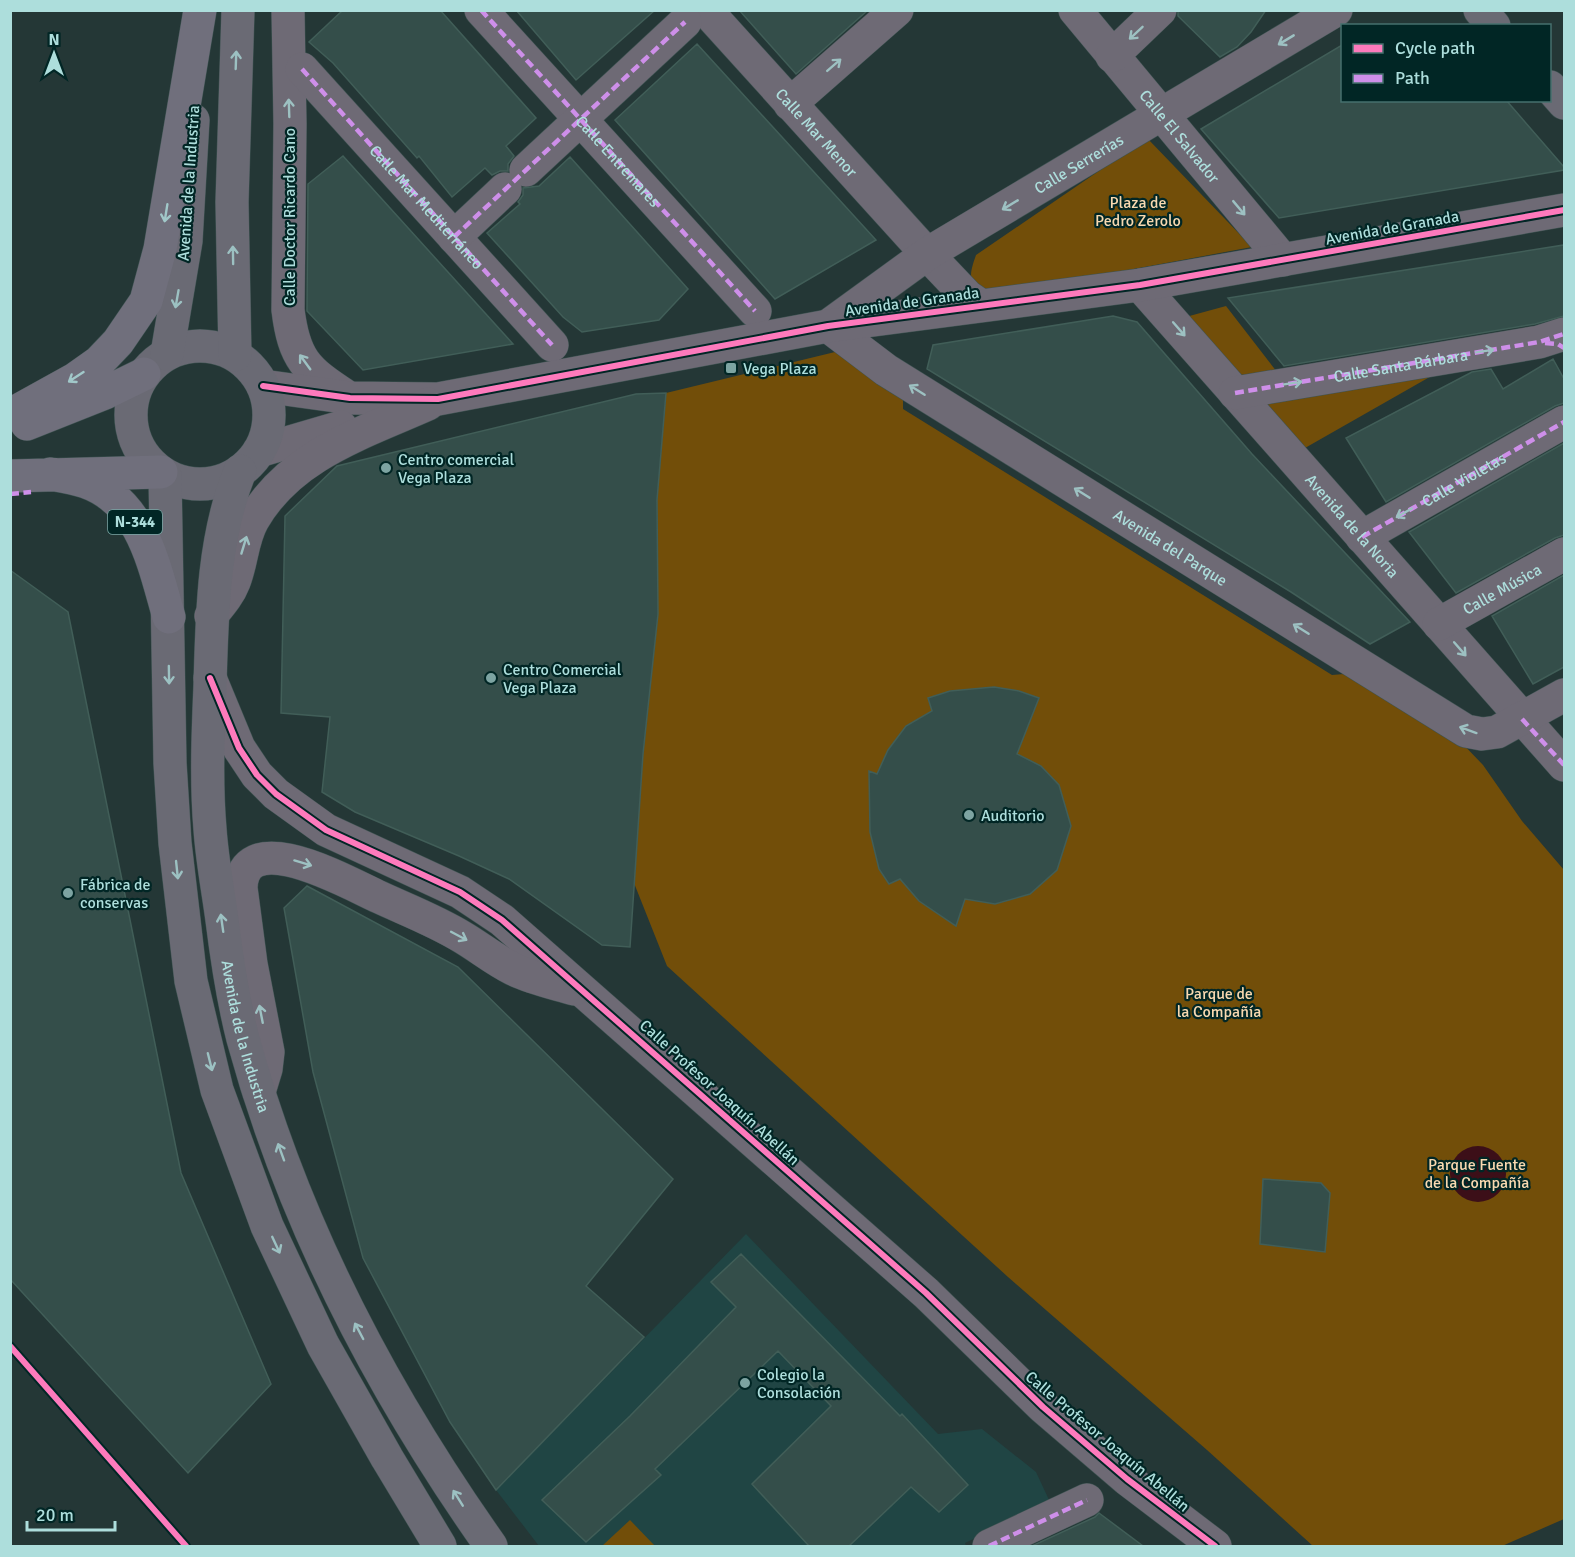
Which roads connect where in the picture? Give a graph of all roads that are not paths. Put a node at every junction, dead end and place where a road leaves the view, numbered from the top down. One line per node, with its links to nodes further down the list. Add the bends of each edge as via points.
1 (200, 10): 31 (main road, Avenida de la Industria, one-way to 31, via 186,241); 36 (highway, one-way to 36, via 160,249 146,301 99,362)
2 (238, 10): 30 (main road, one-way to 2, via 232,202)
3 (288, 10): 34 (street, Calle Doctor Ricardo Cano, one-way to 3, via 303,362 290,331)
4 (481, 10): 18 (street, Calle Entremares)
5 (897, 10): 16 (street, one-way to 5)
6 (1075, 10): 12 (street, Calle El Salvador)
7 (1160, 10): 12 (street, one-way to 12)
8 (1336, 10): 17 (street, Calle Serrerías, one-way to 17)
9 (1480, 10): 11 (main road)
10 (695, 16): 16 (street, Calle Mar Menor); 18 (street)
11 (1492, 24)
12 (1112, 56): 17 (street, Calle El Salvador)
13 (302, 69): 20 (street, Calle Mar Mediterráneo)
14 (1551, 88): 15 (main road)
15 (1564, 103)
16 (790, 104): 21 (street, Calle Mar Menor)
17 (1160, 116): 21 (street, Calle Serrerías, one-way to 21); 22 (street, Calle El Salvador, one-way to 22)
18 (580, 119): 20 (street); 25 (street, Calle Entremares)
19 (1564, 210): 22 (street, Avenida de Granada)
20 (454, 237): 29 (street, Calle Mar Mediterráneo)
21 (927, 254): 24 (street, Calle Mar Menor); 26 (street, via 927,275 919,291); 27 (street, Calle Serrerías)
22 (1283, 260): 23 (street, Avenida de Granada)
23 (1140, 285): 24 (street, Avenida de Granada); 33 (street, Avenida de la Noria, one-way to 33)
24 (980, 305): 26 (street, Avenida de Granada)
25 (755, 311)
26 (893, 317): 27 (street, Avenida de Granada)
27 (828, 326): 35 (street, Avenida de Granada); 50 (street, Avenida del Parque, one-way to 27, via 1497,732 1466,731 886,370)
28 (1556, 341): 33 (street, Calle Santa Bárbara, one-way to 28)
29 (552, 345)
30 (235, 355): 31 (main road, via 218,348 184,347); 32 (main road)
31 (156, 364): 38 (highway, via 105,393); 40 (main road, via 136,389 131,423 143,455)
32 (263, 386): 34 (street, Avenida de Granada); 39 (main road, via 269,419 266,435)
33 (1235, 393): 43 (street, Avenida de la Noria)
34 (350, 398): 35 (street, Avenida de Granada)
35 (438, 399): 39 (street); 45 (street, one-way to 35, via 235,581 251,522 271,494 297,469 325,450)
36 (10, 415)
37 (1564, 422): 43 (street, Calle Violetas, one-way to 43)
38 (10, 429)
39 (250, 461): 40 (main road, via 226,479 195,484); 45 (main road, Avenida de la Industria, via 232,493 218,551)
40 (163, 473): 41 (highway); 46 (main road)
41 (50, 474): 42 (highway, N-344); 46 (highway, N-344, via 87,482 114,496 131,515 145,539)
42 (10, 476)
43 (1362, 537): 47 (street, Avenida de la Noria)
44 (1564, 554): 47 (street, Calle Música)
45 (212, 616): 48 (main road, Avenida de la Industria)
46 (169, 617): 59 (main road, one-way to 59, via 170,763 180,892 191,981 217,1090 267,1226 323,1345)
47 (1439, 624): 50 (street, Avenida de la Noria, one-way to 50)
48 (210, 678): 52 (street, Calle Profesor Joaquín Abellán, via 239,747 257,775 276,794 326,830); 57 (main road, Avenida de la Industria, one-way to 48, via 228,968 210,828)
49 (1564, 695): 50 (street, Avenida del Parque)
50 (1522, 719): 51 (street, Avenida de la Noria)
51 (1564, 765)
52 (376, 852): 53 (street); 54 (street, Calle Profesor Joaquín Abellán, via 460,892)
53 (360, 888): 55 (street, one-way to 55, via 461,936); 57 (street, one-way to 53, via 268,1052 251,964 241,875 247,865 258,860 295,861)
54 (541, 952): 55 (street, via 531,964); 56 (street, Calle Profesor Joaquín Abellán)
55 (513, 970): 56 (street)
56 (587, 993): 62 (street, Calle Profesor Joaquín Abellán, via 926,1293 1043,1407 1127,1479)
57 (260, 1092): 60 (main road, Avenida de la Industria, one-way to 57, via 393,1395 337,1289 304,1215)
58 (1087, 1500): 61 (street)
59 (440, 1546)
60 (491, 1546)
61 (988, 1546)
62 (1215, 1546)

